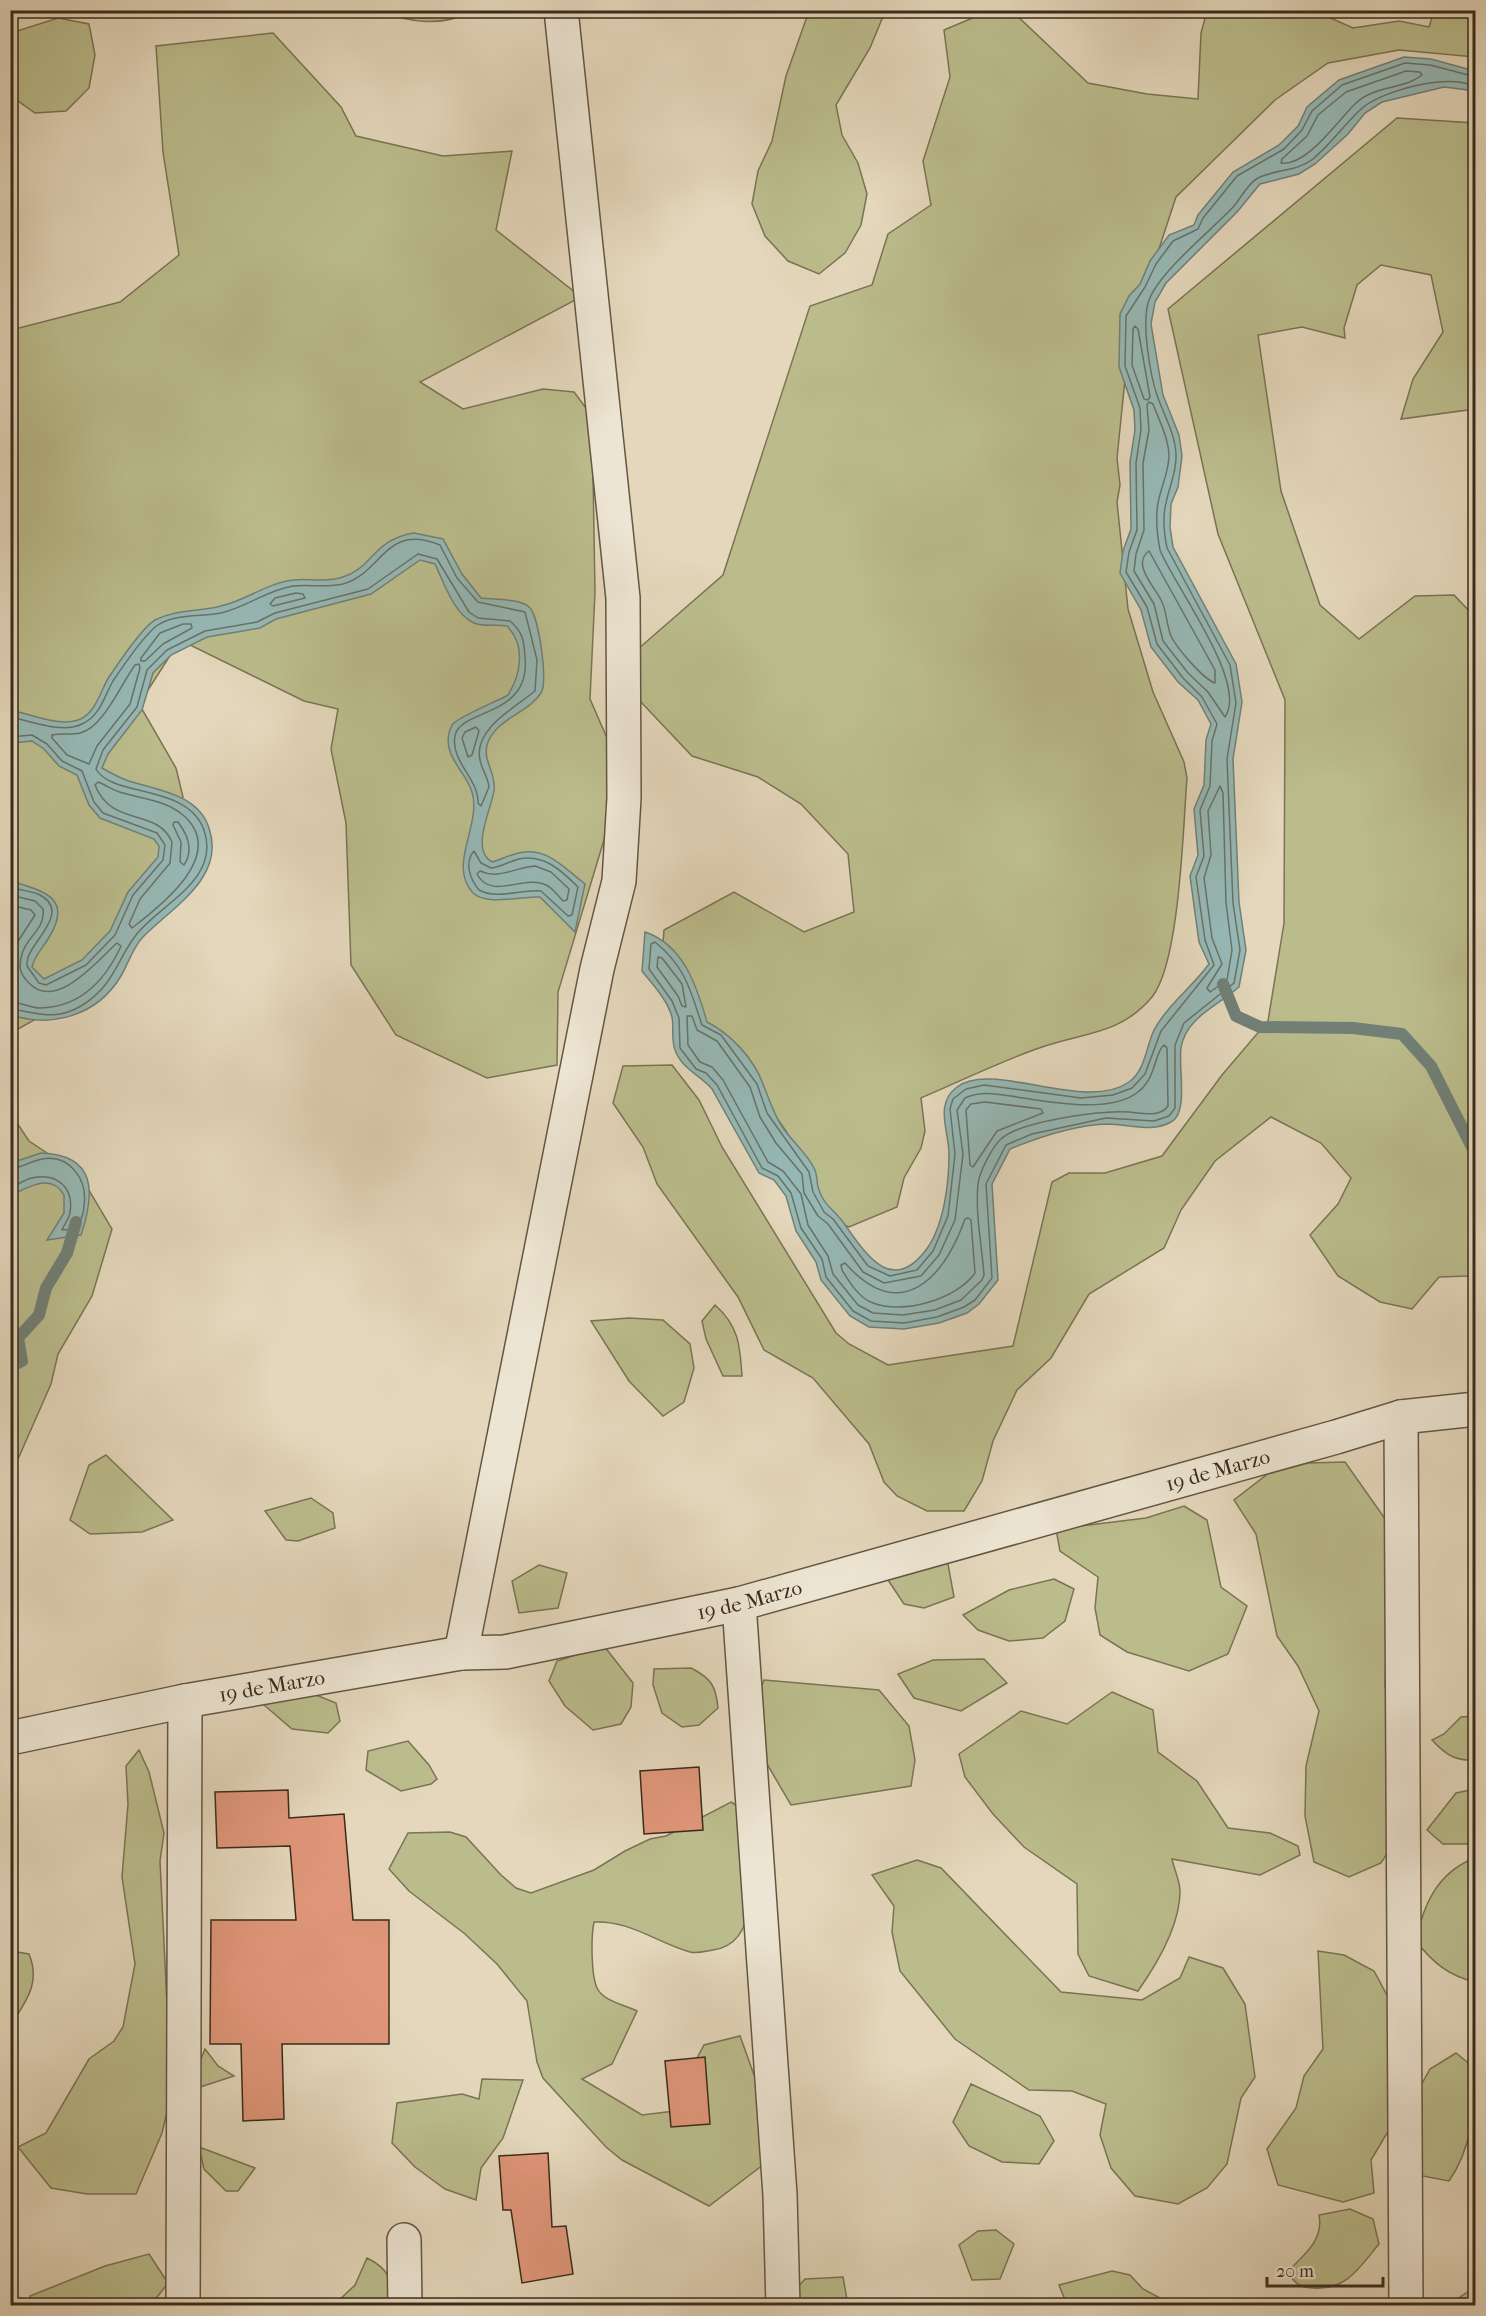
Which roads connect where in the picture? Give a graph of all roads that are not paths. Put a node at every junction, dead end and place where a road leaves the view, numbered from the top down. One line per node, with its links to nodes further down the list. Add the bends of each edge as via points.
1 (561, 10): 5 (street, via 623,598 624,798 619,881 597,969)
2 (1476, 1408): 3 (street, 19 de Marzo)
3 (1401, 1417): 4 (street, 19 de Marzo); 12 (street)
4 (739, 1604): 5 (street, 19 de Marzo, via 505,1652); 11 (street, via 780,2195)
5 (460, 1653): 6 (street, 19 de Marzo)
6 (185, 1701): 7 (street, 19 de Marzo); 9 (street)
7 (10, 1738)
8 (404, 2240): 10 (street)
9 (183, 2306)
10 (405, 2306)
11 (783, 2306)
12 (1406, 2306)

